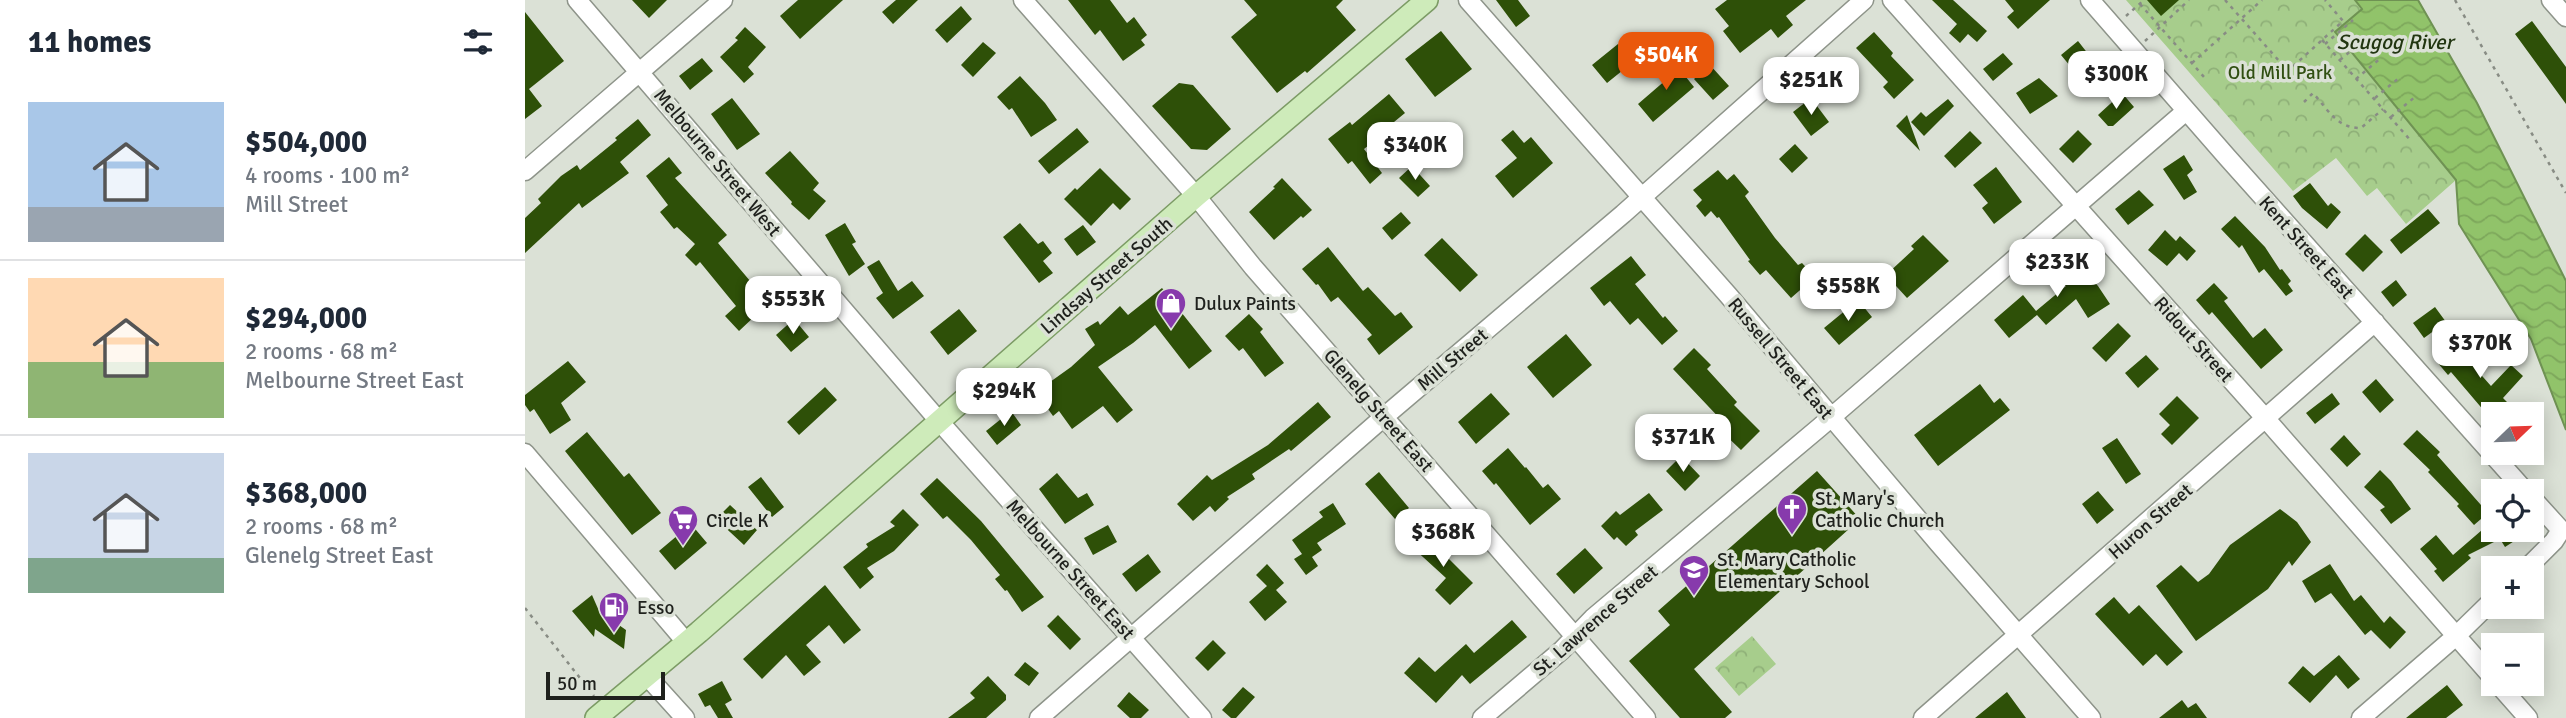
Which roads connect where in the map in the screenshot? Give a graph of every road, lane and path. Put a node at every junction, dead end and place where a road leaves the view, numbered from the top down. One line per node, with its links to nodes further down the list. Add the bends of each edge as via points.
1 (577, 0): 29 (street, Melbourne Street West)
2 (723, 0): 29 (street)
3 (1023, 0): 43 (street, Glenelg Street East)
4 (1427, 0): 43 (main road, Lindsay Street South)
5 (1468, 0): 44 (street, Russell Street East)
6 (1864, 0): 44 (street, Mill Street)
7 (1892, 0): 45 (street, Ridout Street)
8 (2090, 0): 21 (street, Kent Street East)
9 (2144, 0): 16 (path)
10 (2189, 0): 20 (path)
11 (2225, 0): 18 (path)
12 (2262, 0): 18 (path)
13 (2325, 0): 23 (path, via 2343,21)
14 (2455, 0): 42 (path)
15 (2551, 0): 17 (street)
16 (2140, 4): 20 (path); 21 (path)
17 (2566, 17)
18 (2241, 18): 27 (path); 28 (path)
19 (2353, 20): 23 (path)
20 (2159, 26): 24 (path); 27 (path)
21 (2113, 27): 24 (street, Kent Street East)
22 (2366, 38): 26 (path)
23 (2324, 42): 26 (path); 28 (path)
24 (2136, 51): 38 (street, Kent Street East)
25 (2382, 57): 33 (path)
26 (2340, 60): 33 (path)
27 (2192, 63): 30 (path)
28 (2288, 71): 32 (path)
29 (641, 72): 41 (street); 50 (street, Melbourne Street West)
30 (2204, 77)
31 (2400, 77): 35 (path)
32 (2281, 78)
33 (2356, 79): 37 (path)
34 (2416, 96): 39 (path)
35 (2375, 98)
36 (2304, 102): 37 (path, via 2313,93 2349,128 2361,128)
37 (2383, 109): 39 (path)
38 (2186, 111): 45 (street, St. Lawrence Street); 46 (street, Kent Street East)
39 (2391, 117): 40 (path)
40 (2412, 142)
41 (525, 171)
42 (2566, 193)
43 (1196, 196): 47 (street, Glenelg Street East); 50 (main road, Lindsay Street South)
44 (1641, 196): 47 (street, Mill Street); 48 (street, Russell Street East)
45 (2074, 206): 48 (street, St. Lawrence Street); 49 (street, Ridout Street)
46 (2375, 322): 49 (street, Huron Street); 52 (street, Kent Street East)
47 (1385, 416): 57 (street, Mill Street); 58 (street, Glenelg Street East)
48 (1831, 418): 58 (street, St. Lawrence Street); 59 (street, Russell Street East)
49 (2266, 419): 59 (street, Huron Street); 60 (street, Ridout Street)
50 (939, 421): 57 (street, Melbourne Street East); 61 (main road, Lindsay Street South)
51 (525, 453): 61 (street)
52 (2514, 479)
53 (2544, 511): 54 (street, via 2561,530)
54 (2539, 556)
55 (525, 608): 64 (path)
56 (2481, 612): 60 (street)
57 (1131, 636): 68 (street, Mill Street); 69 (street, Melbourne Street East)
58 (1576, 636): 70 (street, St. Lawrence Street); 71 (street, Glenelg Street East)
59 (2019, 636): 72 (street, Huron Street); 73 (street, Russell Street East)
60 (2456, 636): 62 (street, Ridout Street); 74 (street)
61 (686, 642): 63 (main road, Lindsay Street South)
62 (2481, 664)
63 (647, 676): 66 (main road, Lindsay Street South); 67 (street)
64 (594, 696)
65 (2509, 696): 75 (street)
66 (596, 718)
67 (685, 718)
68 (1039, 718)
69 (1202, 718)
70 (1482, 718)
71 (1646, 718)
72 (1923, 718)
73 (2091, 718)
74 (2361, 718)
75 (2528, 718)

